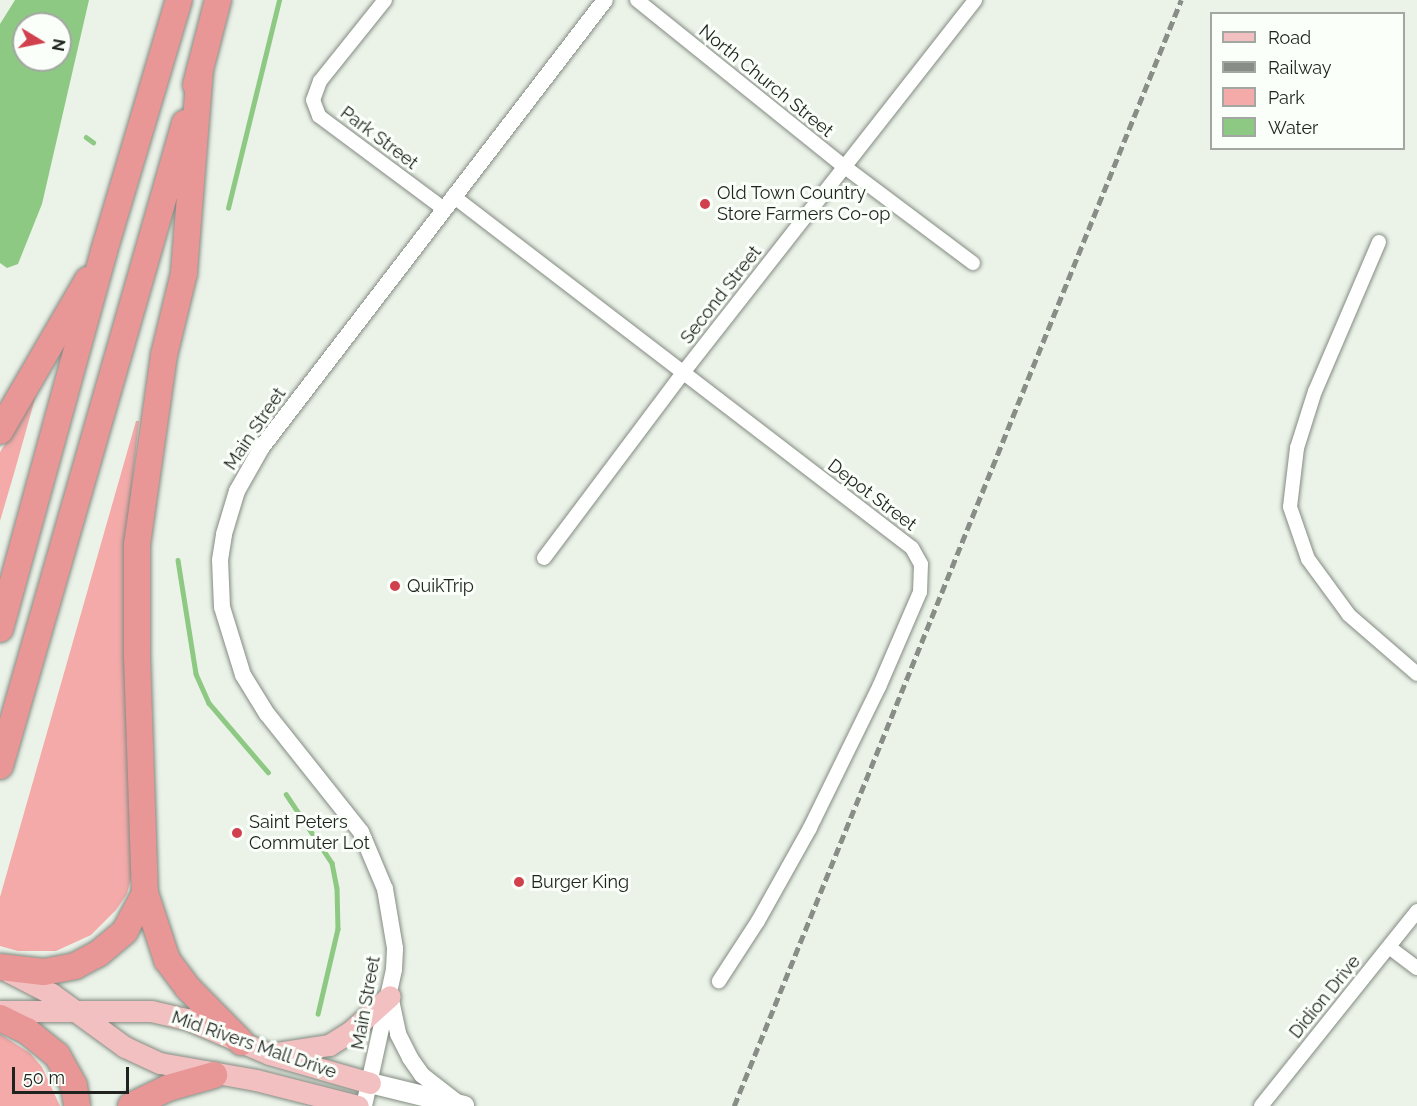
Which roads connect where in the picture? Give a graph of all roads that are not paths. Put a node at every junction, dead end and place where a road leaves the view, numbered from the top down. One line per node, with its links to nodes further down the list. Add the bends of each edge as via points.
1 (180, 0): 11 (highway)
2 (218, 0): 7 (highway)
3 (385, 0): 9 (street, Park Street, via 320,81 313,100 320,116)
4 (605, 0): 9 (street, Main Street)
5 (638, 0): 8 (street, North Church Street)
6 (975, 0): 8 (street, Second Street)
7 (200, 69): 18 (highway); 19 (highway, via 184,273 164,355 137,544 136,656)
8 (845, 166): 12 (street, North Church Street); 13 (street, Second Street)
9 (449, 203): 13 (street, Depot Street); 25 (street, Main Street, via 247,471 229,511 220,560 222,607 233,653 243,675 267,714 348,813 378,867 395,948)
10 (1379, 242): 17 (street, via 1315,391 1297,448 1290,507 1308,559 1349,615)
11 (104, 251): 14 (highway); 16 (highway)
12 (973, 263)
13 (682, 374): 15 (street, Second Street); 24 (street, Depot Street, via 912,548 921,564 922,578 879,687 810,828)
14 (0, 431)
15 (544, 558)
16 (0, 629)
17 (1417, 674)
18 (0, 766)
19 (146, 893): 22 (highway, via 125,931 98,954 75,966 44,972); 29 (highway, via 167,960 188,988)
20 (1417, 911): 21 (street, Didion Drive)
21 (1389, 947): 23 (street); 40 (street, Didion Drive)
22 (0, 967): 27 (main road, Mid Rivers Mall Drive, via 52,994)
23 (1417, 968)
24 (719, 981)
25 (390, 996): 30 (main road, via 329,1045); 32 (street, Main Street); 34 (street, via 398,1034 410,1058 422,1075)
26 (0, 1011): 27 (main road, Mid Rivers Mall Drive)
27 (78, 1014): 29 (main road, Mid Rivers Mall Drive, via 151,1011 187,1019); 31 (main road, Mid Rivers Mall Drive, via 125,1047 160,1064)
28 (0, 1018): 35 (highway, via 27,1031 57,1055 74,1086)
29 (241, 1042): 30 (main road, Mid Rivers Mall Drive)
30 (270, 1054): 32 (main road, Mid Rivers Mall Drive)
31 (214, 1075): 33 (main road, Mid Rivers Mall Drive); 36 (highway, via 168,1088)
32 (370, 1083): 34 (main road, Mid Rivers Mall Drive); 39 (street, Main Street)
33 (291, 1088): 37 (main road); 38 (main road, Mid Rivers Mall Drive)
34 (461, 1104)
35 (77, 1106)
36 (131, 1106)
37 (305, 1106)
38 (358, 1106)
39 (364, 1106)
40 (1261, 1106)

